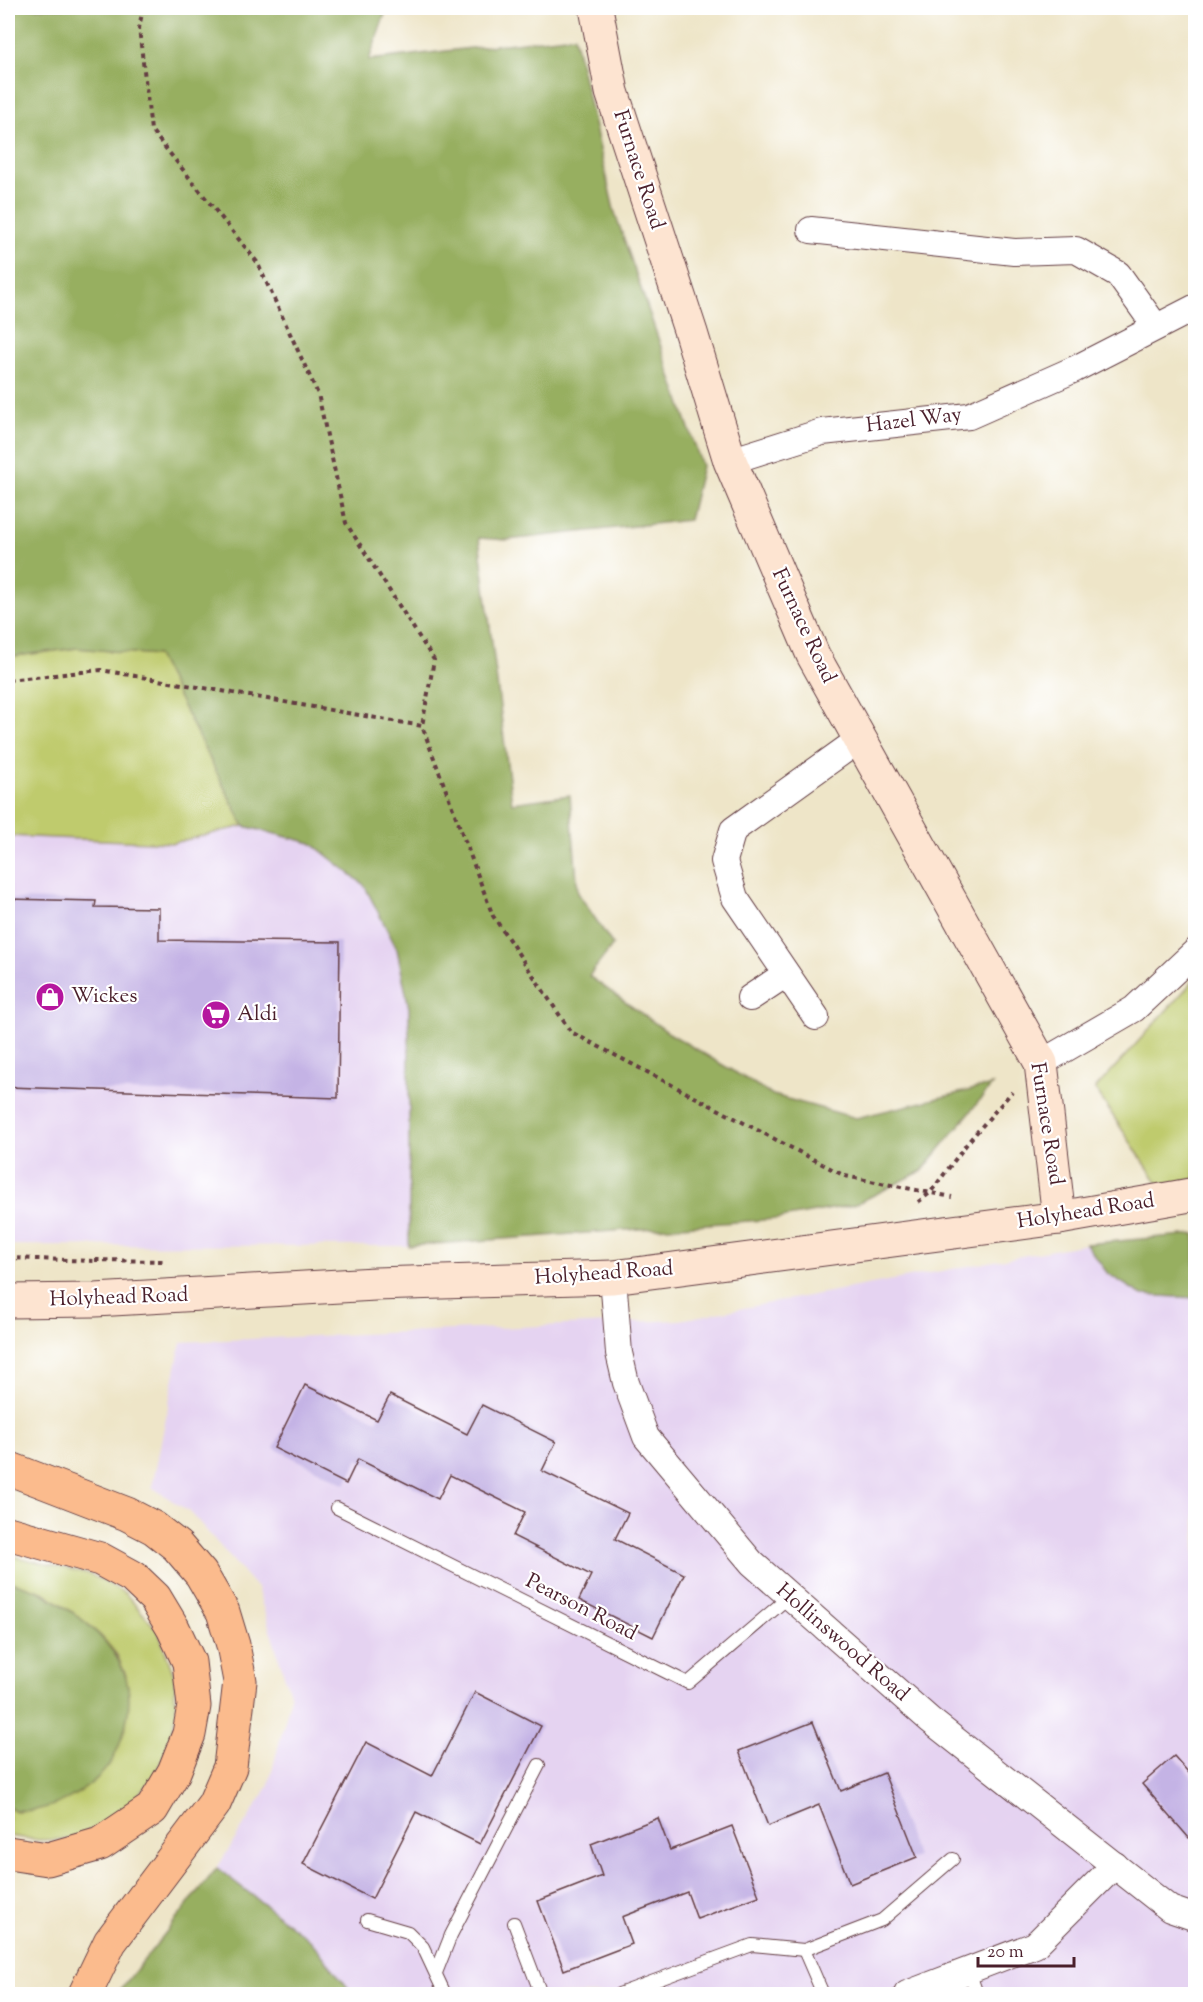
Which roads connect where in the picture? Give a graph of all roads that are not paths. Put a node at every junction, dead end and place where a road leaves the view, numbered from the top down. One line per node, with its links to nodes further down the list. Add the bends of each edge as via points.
1 (596, 8): 5 (street, Furnace Road, via 612,92)
2 (811, 230): 4 (street, via 1014,252 1076,250 1118,274)
3 (1196, 307): 4 (street, Hazel Way)
4 (1156, 327): 5 (street, Hazel Way, via 1075,369 969,416 822,432)
5 (730, 461): 6 (street, Furnace Road, via 813,655)
6 (860, 739): 8 (street, via 733,830 724,861 735,898); 11 (street, Furnace Road)
7 (1196, 951): 11 (street, via 1134,1009)
8 (786, 974): 9 (street); 10 (street)
9 (750, 999)
10 (816, 1017)
11 (1041, 1063): 13 (street, Furnace Road)
12 (1196, 1194): 13 (street, Holyhead Road)
13 (1059, 1218): 14 (street, Holyhead Road)
14 (613, 1277): 15 (street, Holyhead Road); 19 (street, Hollinswood Road, via 619,1353 646,1437 752,1563)
15 (8, 1301)
16 (8, 1468): 30 (highway, via 127,1514 177,1545 201,1574 222,1612 240,1681 230,1767 214,1804 110,1942)
17 (337, 1508): 19 (lane, Pearson Road, via 688,1683)
18 (8, 1533): 21 (highway, via 100,1559 133,1577 154,1598 173,1628 189,1662 194,1706 189,1734 174,1772 152,1809 99,1844 48,1859)
19 (790, 1596): 23 (street, Hollinswood Road, via 930,1720)
20 (539, 1765): 28 (lane, via 451,1935)
21 (8, 1853)
22 (953, 1859): 27 (lane, via 882,1920)
23 (1115, 1865): 24 (street, Hollinswood Road, via 1170,1909); 29 (street, via 1035,1946)
24 (1196, 1918)
25 (368, 1920): 28 (lane, via 408,1932 423,1947)
26 (514, 1923): 32 (lane)
27 (804, 1950): 33 (lane, via 752,1945); 34 (lane)
28 (436, 1973): 31 (lane)
29 (973, 1983): 35 (street)
30 (85, 1995)
31 (445, 1995)
32 (541, 1995)
33 (619, 1995)
34 (823, 1995)
35 (907, 1995)

